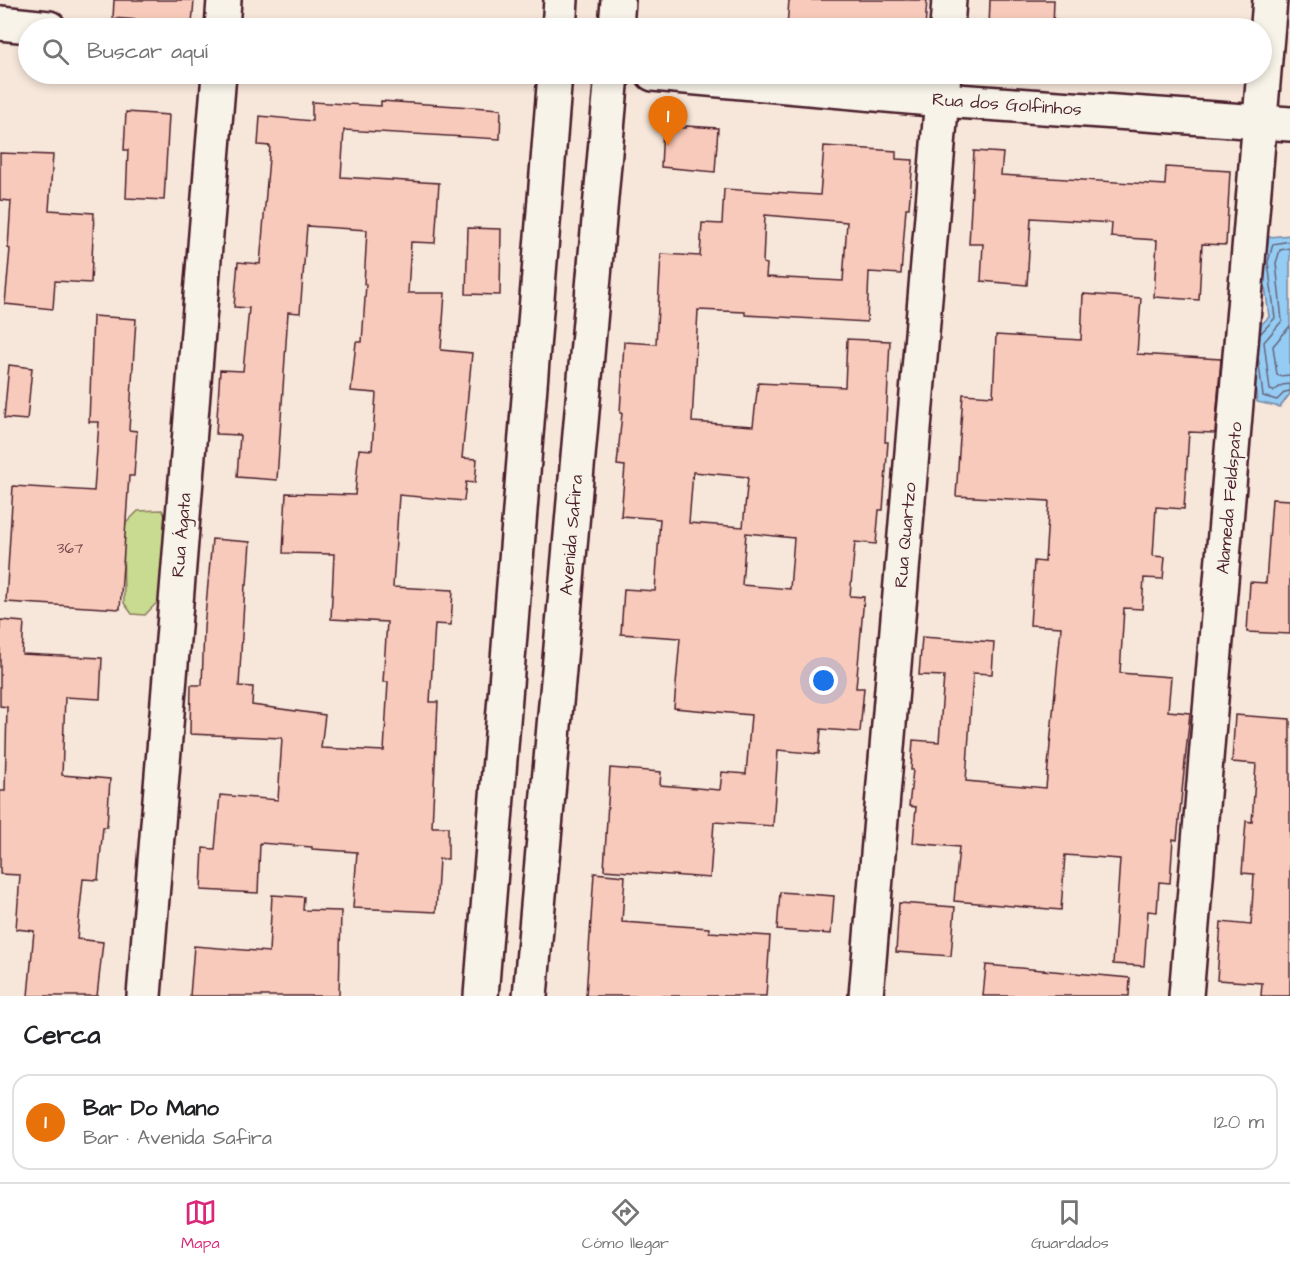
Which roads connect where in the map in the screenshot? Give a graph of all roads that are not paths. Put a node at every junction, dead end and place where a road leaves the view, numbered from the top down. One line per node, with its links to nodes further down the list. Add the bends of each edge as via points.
1 (224, 0): 6 (street)
2 (561, 0): 7 (street)
3 (618, 0): 8 (street)
4 (949, 0): 9 (street)
5 (1270, 0): 10 (street, Alameda Feldspato)
6 (223, 18)
7 (560, 18)
8 (617, 18)
9 (948, 18)
10 (1271, 18)
11 (0, 24): 12 (street)
12 (18, 25)
13 (1272, 49): 19 (street, Alameda Feldspato)
14 (218, 84): 20 (street, Rua Ágata)
15 (554, 84): 21 (street)
16 (611, 84): 22 (street, Avenida Safira)
17 (876, 84): 18 (street, Rua dos Golfinhos)
18 (943, 87): 19 (street, Rua dos Golfinhos); 23 (street, Rua Quartzo)
19 (1275, 123): 24 (street, Alameda Feldspato)
20 (144, 996)
21 (480, 996)
22 (530, 996)
23 (866, 996)
24 (1186, 996)

